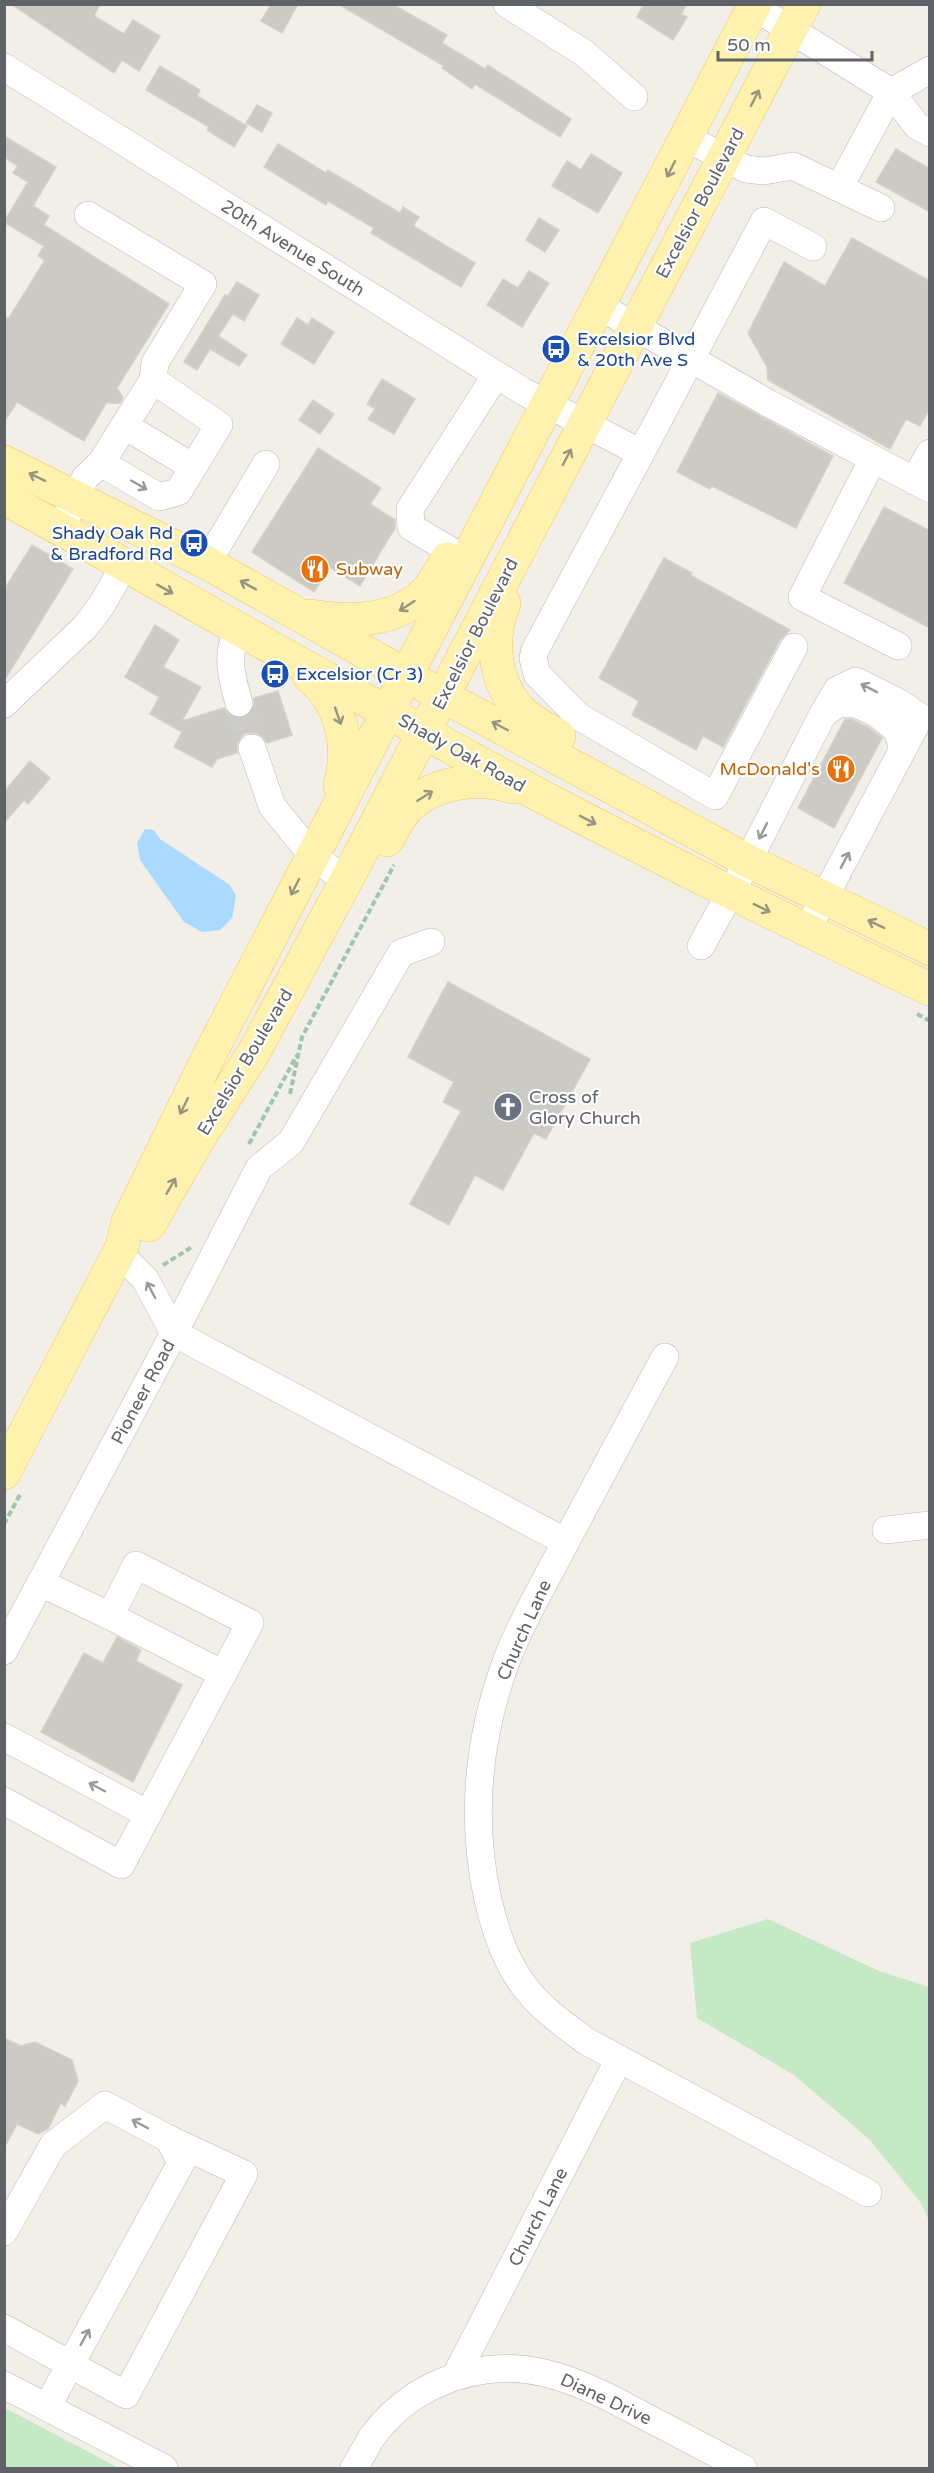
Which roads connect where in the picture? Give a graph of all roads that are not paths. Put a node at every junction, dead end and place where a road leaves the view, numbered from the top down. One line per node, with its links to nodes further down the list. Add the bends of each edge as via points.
1 (507, 4): 7 (street, via 584,52)
2 (754, 6): 3 (street); 9 (main road)
3 (797, 17): 6 (street); 10 (main road, Excelsior Boulevard, one-way to 3)
4 (4, 67): 18 (street, 20th Avenue South)
5 (930, 70): 6 (street)
6 (891, 92): 8 (street, via 917,126); 11 (street)
7 (634, 97)
8 (930, 133)
9 (687, 138): 10 (street); 15 (main road, one-way to 15)
10 (724, 158): 11 (street, via 746,169 764,171 793,166); 16 (main road, Excelsior Boulevard)
11 (839, 188): 12 (street)
12 (881, 208)
13 (88, 214): 19 (street, via 203,284 155,363)
14 (813, 247): 17 (street, via 764,221)
15 (600, 306): 16 (street); 20 (main road)
16 (636, 326): 17 (street); 21 (main road, Excelsior Boulevard)
17 (690, 357): 23 (street); 25 (street)
18 (496, 375): 20 (street, 20th Avenue South); 35 (street, via 410,509 411,527)
19 (153, 380): 22 (street); 29 (street, via 219,425)
20 (547, 405): 21 (street, 20th Avenue South); 35 (main road, via 486,486)
21 (585, 424): 23 (street, 20th Avenue South); 31 (main road, Excelsior Boulevard, one-way to 21)
22 (125, 426): 27 (street); 29 (street)
23 (640, 453): 41 (street, via 535,650 532,658 537,674 578,716 715,796)
24 (930, 453): 30 (street)
25 (873, 459): 30 (street); 40 (street, via 802,597)
26 (4, 462): 32 (main road, one-way to 26)
27 (101, 463): 29 (street, one-way to 29, via 159,497 178,492); 32 (street, via 85,478)
28 (266, 464): 36 (street)
29 (193, 467)
30 (922, 485)
31 (552, 486): 44 (main road, Excelsior Boulevard); 52 (main road, via 498,615 496,650 506,689 524,714 546,729 662,794)
32 (75, 496): 34 (street); 36 (main road)
33 (4, 498): 34 (main road, Shady Oak Road)
34 (61, 529): 37 (main road, Shady Oak Road)
35 (458, 556): 38 (main road, one-way to 38, via 427,591 398,611 356,620); 43 (main road, Excelsior Boulevard)
36 (207, 563): 38 (main road, one-way to 36)
37 (124, 566): 39 (main road, Shady Oak Road, one-way to 39); 45 (street, via 85,627)
38 (299, 614): 43 (main road)
39 (237, 629): 42 (main road, Shady Oak Road); 46 (street, via 230,672)
40 (898, 646)
41 (794, 647)
42 (287, 657): 47 (main road, Shady Oak Road); 51 (main road, one-way to 51, via 322,686 342,729 345,770)
43 (406, 674): 44 (main road); 47 (main road, Excelsior Boulevard)
44 (443, 696): 48 (main road, Excelsior Boulevard); 52 (main road, one-way to 44)
45 (7, 697)
46 (239, 703)
47 (386, 711): 48 (main road, Shady Oak Road); 51 (main road, Excelsior Boulevard)
48 (425, 733): 50 (main road, Shady Oak Road); 55 (main road, Excelsior Boulevard)
49 (252, 748): 53 (street, via 272,806)
50 (544, 797): 56 (main road, Shady Oak Road, one-way to 56); 63 (main road, one-way to 50, via 322,962 405,811 433,790 465,783 504,784)
51 (332, 817): 53 (main road, Excelsior Boulevard)
52 (694, 831): 54 (main road)
53 (312, 855): 55 (street); 64 (main road, Excelsior Boulevard, one-way to 64, via 128,1221)
54 (748, 861): 56 (street); 57 (main road); 57 (street, one-way to 54, via 920,717 898,702 856,681 837,690)
55 (346, 881): 63 (main road, Excelsior Boulevard)
56 (731, 893): 58 (main road, Shady Oak Road, one-way to 58); 60 (street)
57 (824, 899): 58 (street); 61 (main road, one-way to 57)
58 (807, 930): 62 (main road, Shady Oak Road)
59 (431, 942): 65 (street, Pioneer Road, via 401,953 291,1142 259,1168)
60 (700, 946)
61 (930, 949)
62 (930, 989)
63 (254, 1052): 64 (main road, Excelsior Boulevard, one-way to 63, via 145,1232)
64 (121, 1250): 65 (street, one-way to 64, via 145,1279); 67 (main road, Excelsior Boulevard)
65 (174, 1333): 70 (street); 71 (street, Pioneer Road)
66 (665, 1356): 70 (street, Church Lane)
67 (4, 1473)
68 (930, 1525): 69 (street)
69 (886, 1530)
70 (566, 1542): 78 (street, Church Lane, via 508,1657 491,1707 481,1761 481,1869 493,1922 507,1959 528,1991 586,2041)
71 (41, 1583): 72 (street); 73 (street, Pioneer Road)
72 (110, 1616): 74 (street); 74 (street, via 136,1565 250,1623)
73 (4, 1652)
74 (223, 1674): 77 (street)
75 (4, 1737): 77 (street, one-way to 75)
76 (4, 1801): 77 (street, via 121,1865)
77 (148, 1815)
78 (620, 2059): 80 (street, Church Lane); 84 (street, Church Lane)
79 (169, 2139): 81 (street, one-way to 81, via 105,2105 52,2145); 83 (street, one-way to 79, via 181,2163); 83 (street, via 244,2174 126,2395)
80 (868, 2193)
81 (4, 2232)
82 (4, 2328): 83 (street)
83 (70, 2364): 86 (street)
84 (456, 2375): 88 (street, Diane Drive, via 424,2390 396,2410 373,2436); 89 (street, Diane Drive, via 491,2368 528,2369 562,2376)
85 (4, 2385): 86 (street)
86 (47, 2407): 87 (street)
87 (164, 2469)
88 (354, 2469)
89 (743, 2469)

